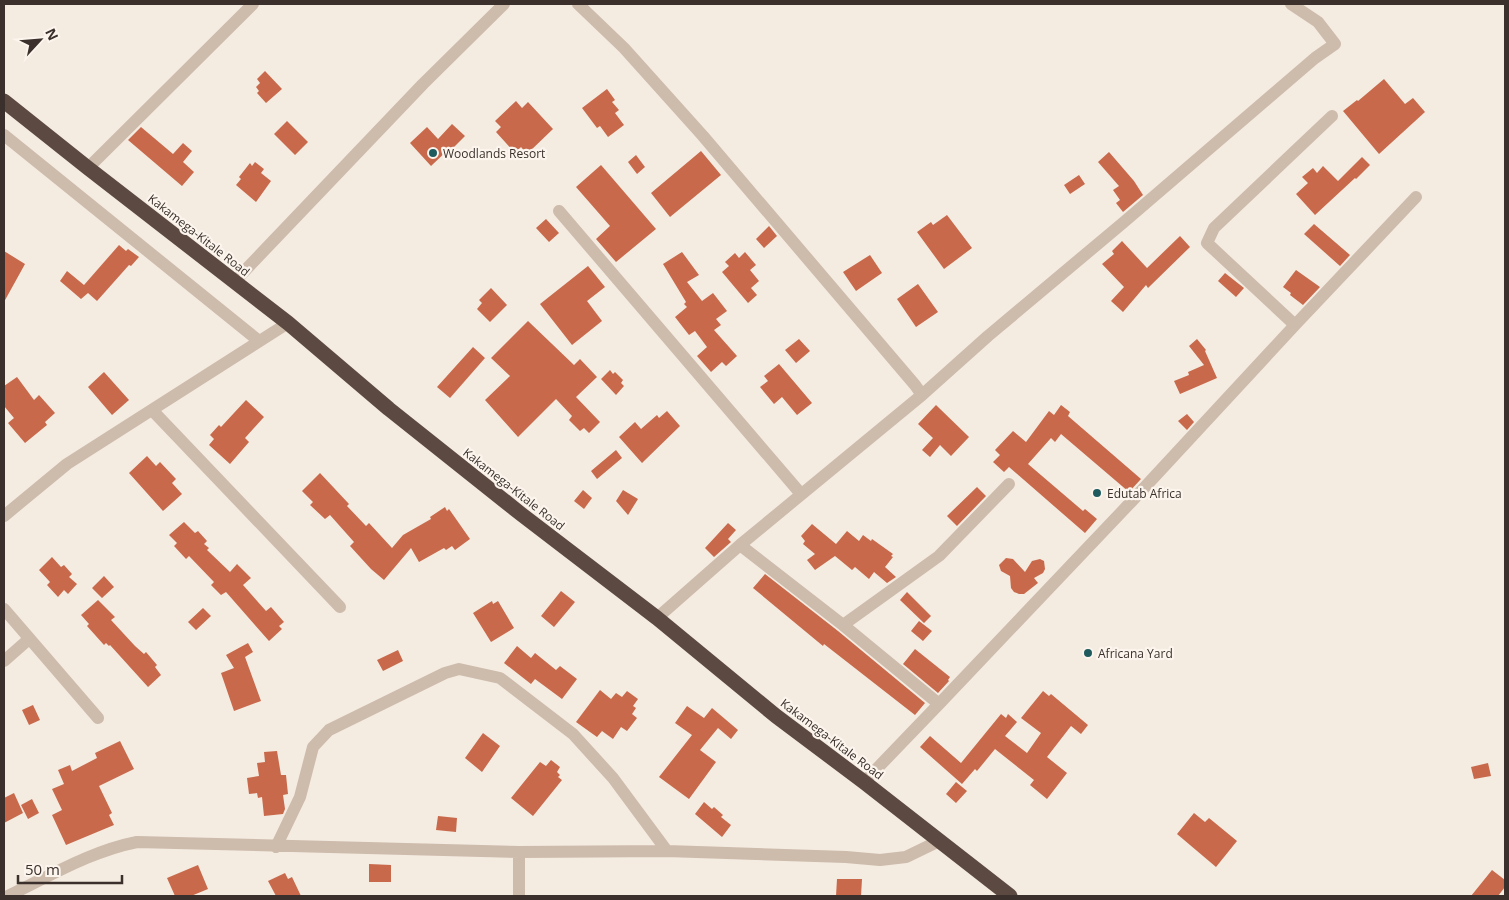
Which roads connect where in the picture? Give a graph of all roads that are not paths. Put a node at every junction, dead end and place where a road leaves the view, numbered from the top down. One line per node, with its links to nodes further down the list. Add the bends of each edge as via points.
1 (253, 4): 8 (street)
2 (504, 4): 11 (street)
3 (578, 4): 15 (street, via 624,48 703,136)
4 (1291, 4): 15 (street, via 1318,22 1335,44)
5 (4, 101): 8 (highway, Kakamega-Kitale Road)
6 (1332, 116): 13 (street, via 1214,228 1207,243)
7 (4, 135): 14 (street)
8 (88, 168): 11 (highway, Kakamega-Kitale Road)
9 (1416, 197): 13 (street)
10 (559, 211): 18 (street)
11 (234, 282): 12 (highway, Kakamega-Kitale Road)
12 (288, 323): 14 (street); 23 (highway, Kakamega-Kitale Road, via 520,514)
13 (1295, 324): 27 (street)
14 (259, 341): 16 (street)
15 (922, 395): 18 (street)
16 (152, 410): 19 (street, via 67,464); 21 (street)
17 (1010, 484): 24 (street, via 939,556)
18 (801, 494): 20 (street)
19 (4, 516)
20 (740, 545): 23 (street); 24 (street)
21 (340, 607)
22 (4, 609): 25 (street)
23 (657, 618): 29 (highway, Kakamega-Kitale Road, via 776,716)
24 (843, 625): 27 (street)
25 (30, 639): 26 (street); 28 (street)
26 (4, 661)
27 (939, 704): 29 (street)
28 (98, 718)
29 (864, 782): 30 (highway, Kakamega-Kitale Road)
30 (939, 841): 32 (street, via 906,857 880,860); 36 (highway, Kakamega-Kitale Road)
31 (276, 847): 32 (street, via 300,797 313,747 329,730 445,673 460,669 500,678 573,734 614,778); 33 (street); 34 (street, via 137,842 95,854)
32 (667, 851): 33 (street)
33 (519, 852): 35 (street)
34 (8, 896)
35 (518, 896)
36 (1010, 896)

